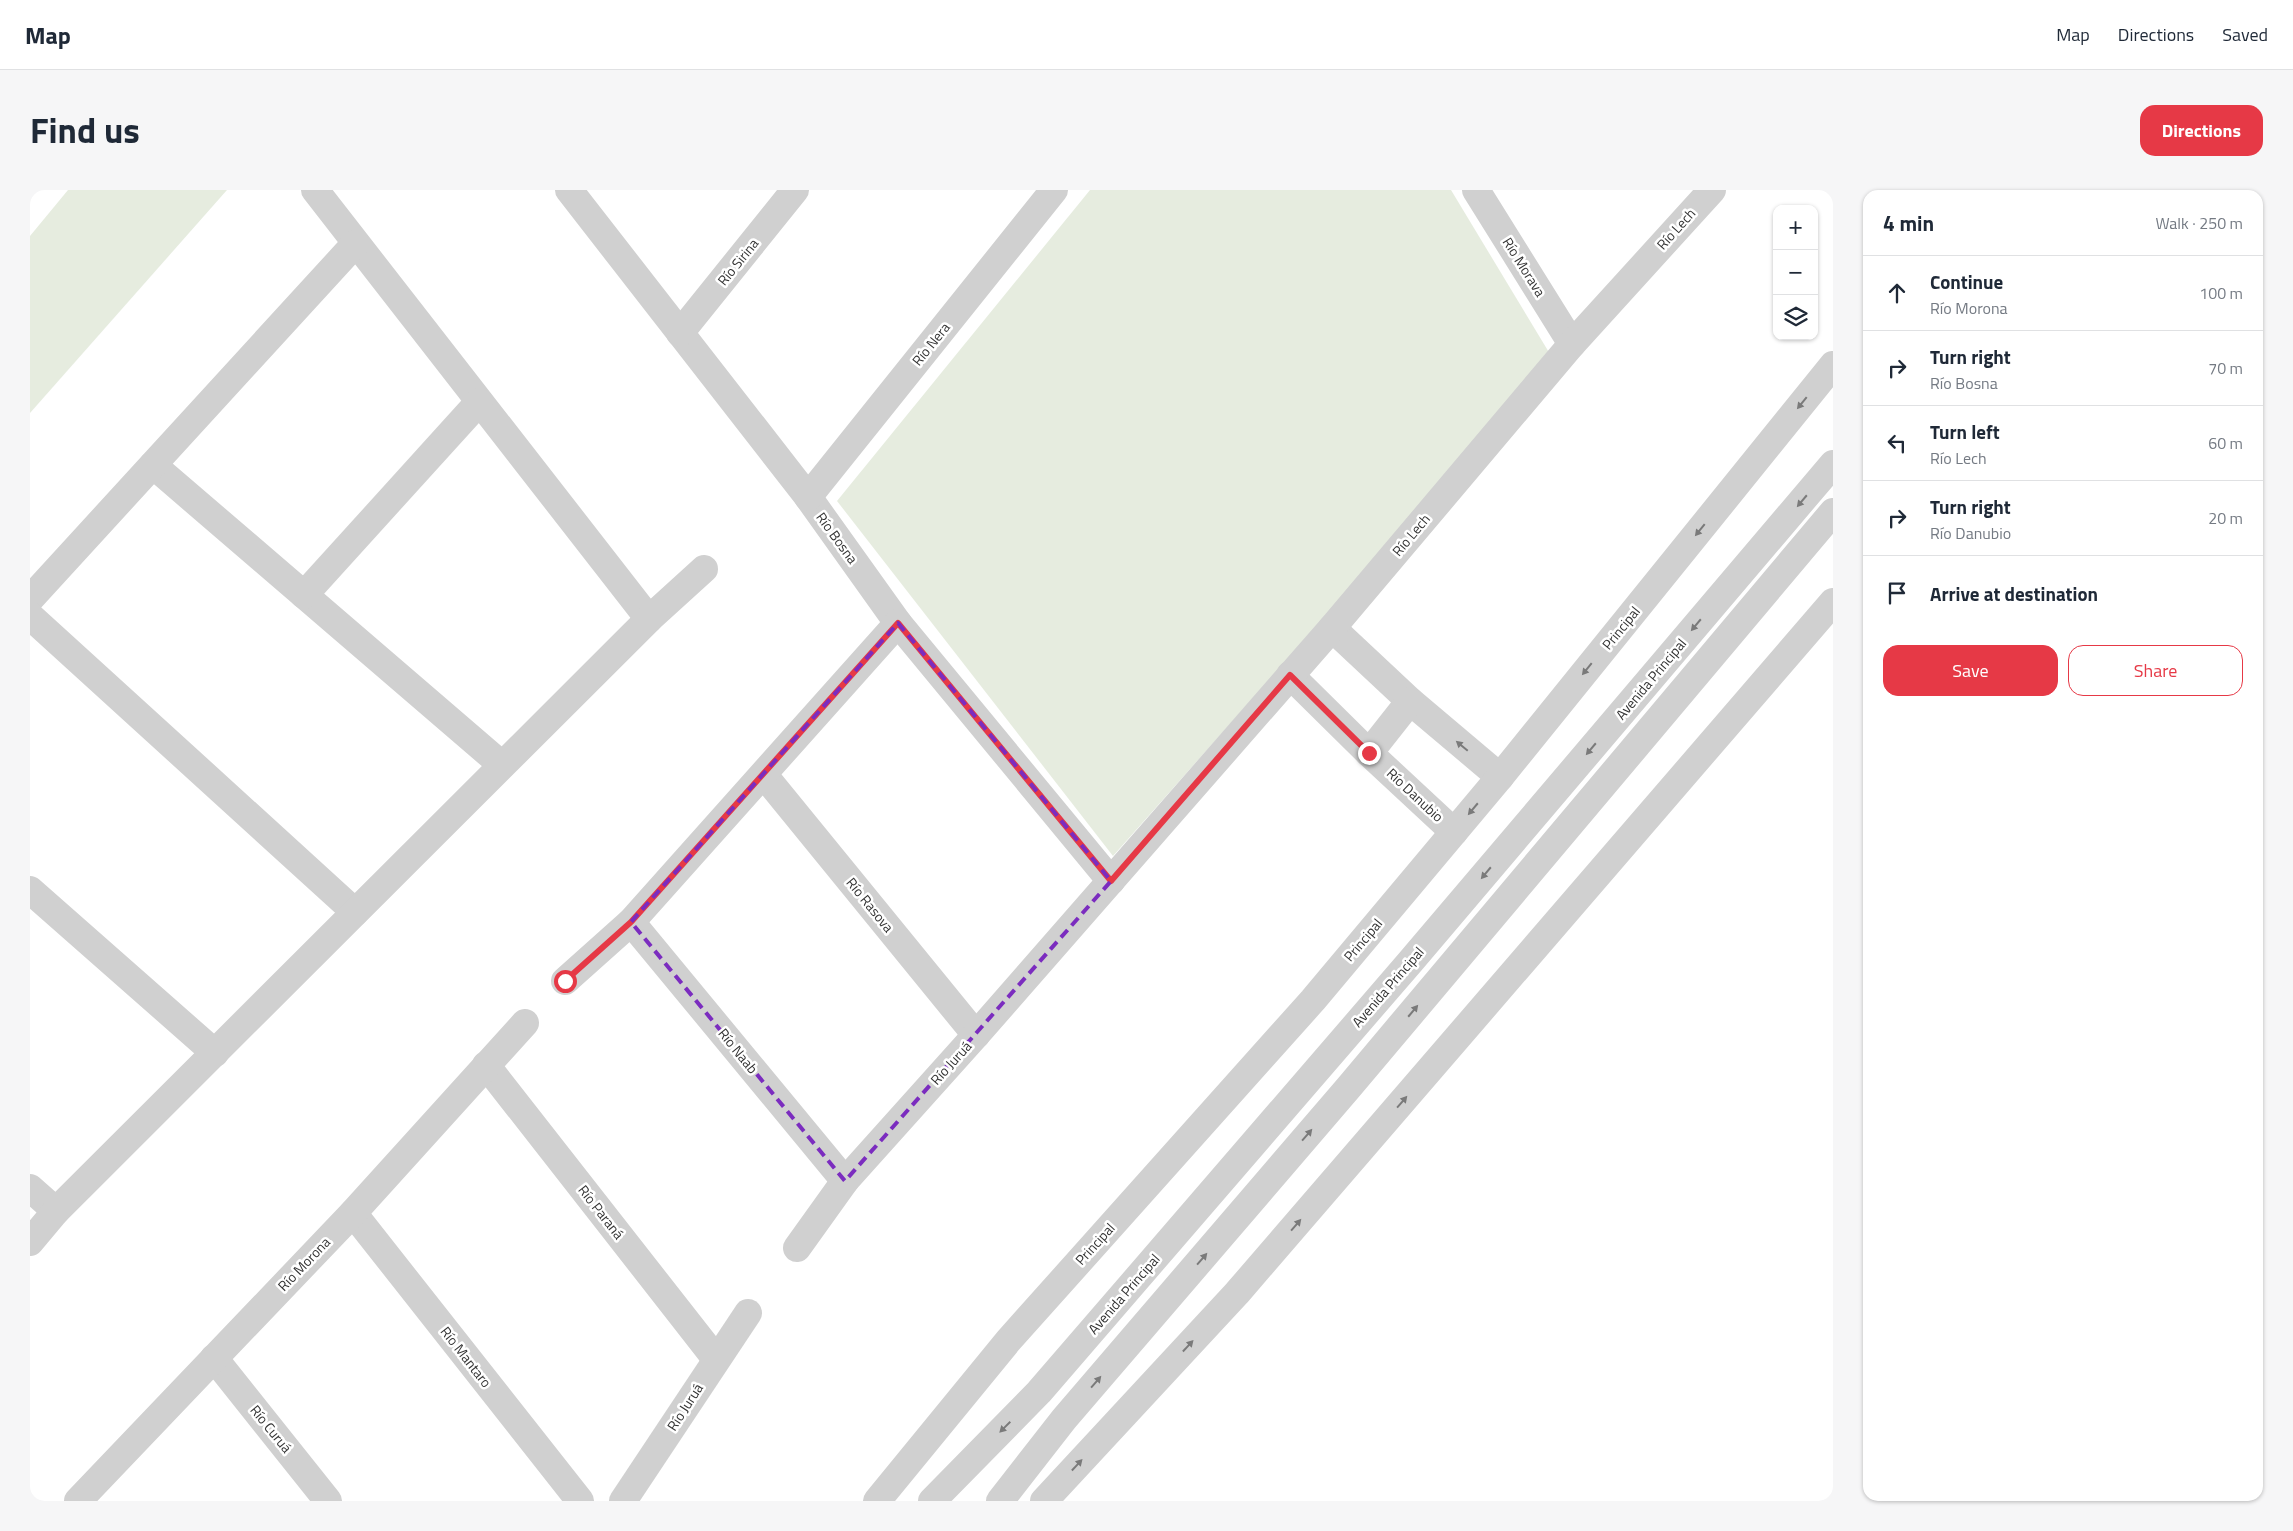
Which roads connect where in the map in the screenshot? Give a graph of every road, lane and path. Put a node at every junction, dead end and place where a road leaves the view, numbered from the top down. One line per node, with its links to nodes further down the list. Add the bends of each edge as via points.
1 (315, 190): 7 (street)
2 (569, 190): 8 (street, Río Bosna)
3 (795, 190): 8 (street, Río Sirina)
4 (1054, 190): 14 (street, Río Nera)
5 (1476, 190): 9 (street, Río Morava)
6 (1706, 193): 9 (street, Río Lech)
7 (355, 244): 11 (street); 13 (street)
8 (680, 333): 14 (street, Río Bosna)
9 (1572, 344): 23 (street, Río Lech)
10 (1833, 365): 29 (street, Principal, one-way to 29)
11 (479, 402): 17 (street); 21 (street)
12 (1833, 464): 54 (street, Avenida Principal, one-way to 54, via 1039,1392)
13 (153, 465): 17 (street); 18 (street)
14 (808, 497): 22 (street, Río Bosna)
15 (1833, 512): 55 (street, one-way to 15, via 1064,1419 1342,1095)
16 (704, 569): 21 (street)
17 (304, 595): 27 (street)
18 (30, 599)
19 (1833, 602): 56 (street, one-way to 19, via 1237,1293)
20 (30, 616): 33 (street)
21 (649, 618): 27 (street)
22 (898, 623): 28 (street); 31 (street, Río Bosna)
23 (1332, 628): 24 (street, Río Lech); 25 (street)
24 (1290, 675): 26 (street, Río Danubio); 31 (street, Río Lech)
25 (1410, 701): 26 (street); 29 (street, one-way to 25)
26 (1369, 753): 30 (street, Río Danubio)
27 (502, 765): 33 (street)
28 (764, 775): 34 (street); 37 (street, Río Rasova)
29 (1500, 778): 30 (street, Principal, one-way to 30)
30 (1454, 832): 53 (street, Principal, via 1313,1000 1008,1341)
31 (1111, 881): 37 (street, Río Juruá)
32 (30, 890): 38 (street)
33 (355, 912): 38 (street)
34 (631, 922): 35 (street); 40 (street, Río Naab)
35 (565, 981)
36 (525, 1023): 39 (street, Río Morona)
37 (976, 1036): 40 (street, Río Juruá)
38 (215, 1053): 42 (street)
39 (486, 1064): 43 (street, Río Morona); 48 (street, Río Paraná)
40 (844, 1181): 45 (street, Río Juruá)
41 (30, 1188): 42 (street)
42 (56, 1211): 44 (street)
43 (353, 1213): 47 (street, Río Morona); 51 (street, Río Mantaro)
44 (30, 1242)
45 (797, 1248)
46 (748, 1314): 48 (street, Río Juruá)
47 (214, 1358): 49 (street, Río Morona); 50 (street, Río Curuá)
48 (716, 1359): 52 (street, Río Juruá)
49 (78, 1501)
50 (328, 1501)
51 (580, 1501)
52 (623, 1501)
53 (877, 1501)
54 (932, 1501)
55 (1000, 1501)
56 (1044, 1501)

